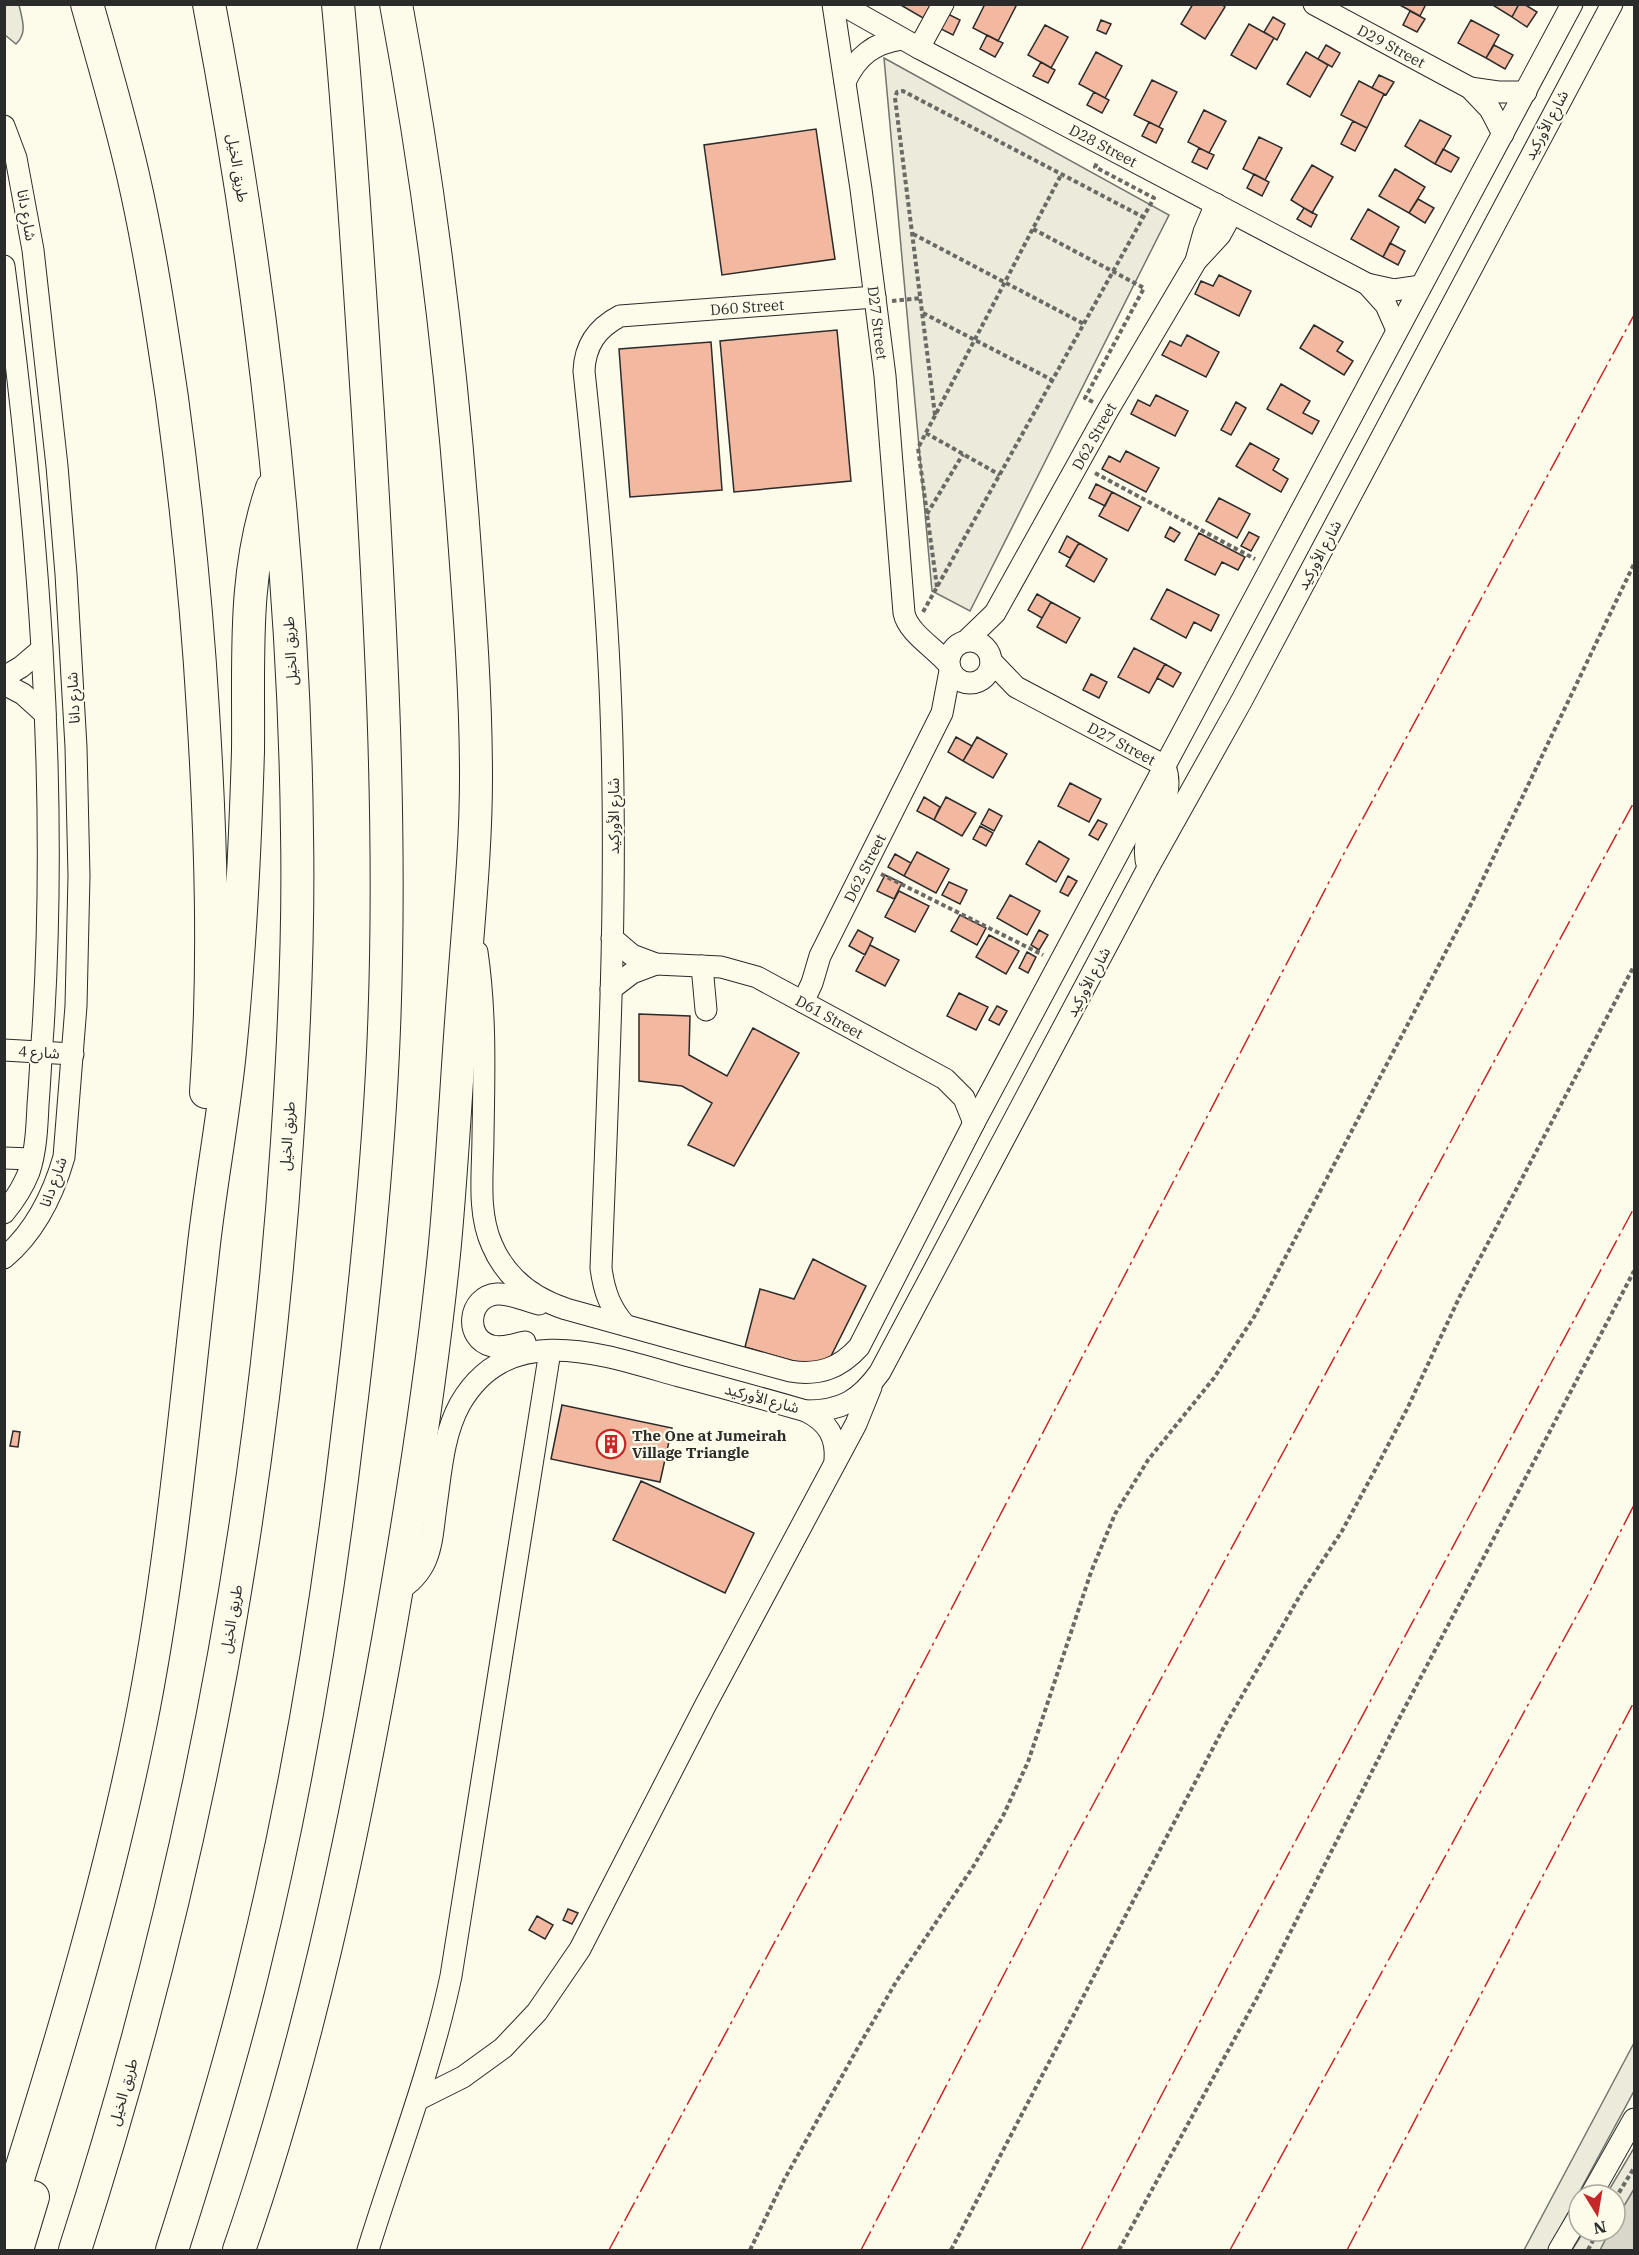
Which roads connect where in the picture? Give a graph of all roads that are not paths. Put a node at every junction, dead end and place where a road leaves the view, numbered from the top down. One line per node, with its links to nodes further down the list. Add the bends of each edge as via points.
1 (87, 4): 52 (highway, via 122,126 144,225 168,370 192,567 210,849 209,1040 202,1141)
2 (209, 4): 26 (highway, طريق الخيل, via 251,257)
3 (338, 4): 71 (highway, via 380,646 386,970 378,1138 363,1308 339,1504 299,1763 251,1978)
4 (396, 4): 39 (highway, via 439,276 460,476 475,707)
5 (833, 4): 12 (street, D27 Street)
6 (841, 4): 11 (street, D28 Street)
7 (943, 4): 11 (street)
8 (1314, 4): 13 (street, D29 Street)
9 (1572, 4): 14 (street)
10 (1603, 10): 38 (street, شارع الأوركيد, via 1242,700)
11 (910, 44): 12 (street, via 877,45 866,51); 17 (street, D28 Street)
12 (845, 82): 23 (street, D27 Street)
13 (1470, 88): 14 (street, D29 Street); 16 (street, D29 Street, via 1490,109)
14 (1526, 92): 16 (street)
15 (4, 126): 18 (street, شارع دانا, via 16,158)
16 (1503, 134): 22 (street)
17 (1224, 208): 21 (street, D28 Street); 27 (street, D62 Street, via 1218,238 1196,261)
18 (33, 250): 19 (street); 48 (street, شارع دانا, via 57,466 76,747 79,887)
19 (4, 255)
20 (4, 266): 30 (street, شارع دانا, via 28,476)
21 (1367, 284): 22 (street, D28 Street, via 1394,290); 25 (street, D28 Street, via 1386,305)
22 (1421, 286): 25 (street)
23 (876, 300): 24 (street, D60 Street); 28 (street, D27 Street, via 904,613)
24 (620, 316): 40 (street, شارع الأوركيد, via 590,342 584,361 606,609 613,790)
25 (1397, 330): 37 (street)
26 (277, 472): 52 (highway, via 255,549 248,602 242,916 229,1061); 70 (highway, طريق الخيل, via 293,714 297,919 283,1208 266,1381 237,1590 192,1821 146,2012)
27 (995, 614): 29 (street, D62 Street); 32 (street, D62 Street)
28 (918, 634): 29 (street); 31 (street, D27 Street)
29 (964, 642): 31 (street, via 950,654); 32 (street, via 979,643)
30 (41, 650): 33 (street); 36 (street, شارع دانا)
31 (950, 668): 32 (street, via 959,680); 35 (street, D62 Street)
32 (983, 669): 35 (street, D62 Street); 37 (street, D27 Street)
33 (4, 676)
34 (4, 684): 36 (street, via 23,694)
35 (942, 713): 44 (street, D62 Street, via 820,956 799,977)
36 (45, 714): 47 (street, شارع دانا, via 48,908)
37 (1165, 766): 38 (street, via 1169,789 1146,838); 49 (street)
38 (1148, 868): 59 (street, شارع الأوركيد)
39 (471, 915): 55 (street, via 484,1040 486,1230 498,1257 516,1280 538,1298); 62 (highway, via 444,1249 423,1426)
40 (612, 938): 41 (street, D61 Street, via 632,955); 43 (street, شارع الأوركيد)
41 (656, 964): 42 (street, D61 Street); 43 (street, D61 Street)
42 (702, 966): 44 (street, D61 Street, via 757,977); 45 (street)
43 (611, 989): 56 (street, شارع الأوركيد, via 601,1268 610,1305)
44 (796, 998): 49 (street, D61 Street, via 945,1079 964,1098)
45 (706, 1010)
46 (4, 1050): 47 (street, شارع 4)
47 (41, 1052): 48 (street, شارع 4); 51 (street, شارع دانا)
48 (73, 1054): 54 (street, شارع دانا, via 67,1135 58,1178 39,1218)
49 (974, 1123): 56 (street, via 859,1347 840,1364 829,1370 803,1373)
50 (4, 1158): 51 (street)
51 (32, 1159): 53 (street, شارع دانا, via 22,1187)
52 (208, 1207): 63 (highway, via 160,1614 140,1729)
53 (4, 1213)
54 (4, 1258)
55 (566, 1309): 56 (street); 58 (street, via 493,1294 476,1306 473,1327 480,1340 492,1346 549,1339 574,1342)
56 (625, 1325)
57 (550, 1351): 58 (street, شارع الأوركيد); 62 (street, شارع الأوركيد, via 509,1358 482,1377 460,1404 444,1451 428,1557 416,1578); 64 (street, via 451,1976)
58 (596, 1353): 60 (street, شارع الأوركيد)
59 (872, 1384): 60 (street, شارع الأوركيد, via 843,1406); 61 (street)
60 (806, 1411): 61 (street, via 827,1425 836,1448)
61 (835, 1461): 64 (street, via 594,1925 565,1973 537,2012 503,2048 464,2078)
62 (396, 1592): 72 (highway, via 354,1821 315,1996 274,2147)
63 (89, 1936): 67 (highway); 69 (highway, via 80,2028)
64 (419, 2099): 73 (street)
65 (1635, 2119): 66 (street)
66 (1598, 2183)
67 (4, 2223)
68 (1567, 2236): 74 (street)
69 (17, 2250)
70 (75, 2250)
71 (172, 2250)
72 (239, 2250)
73 (368, 2250)
74 (1559, 2250)

